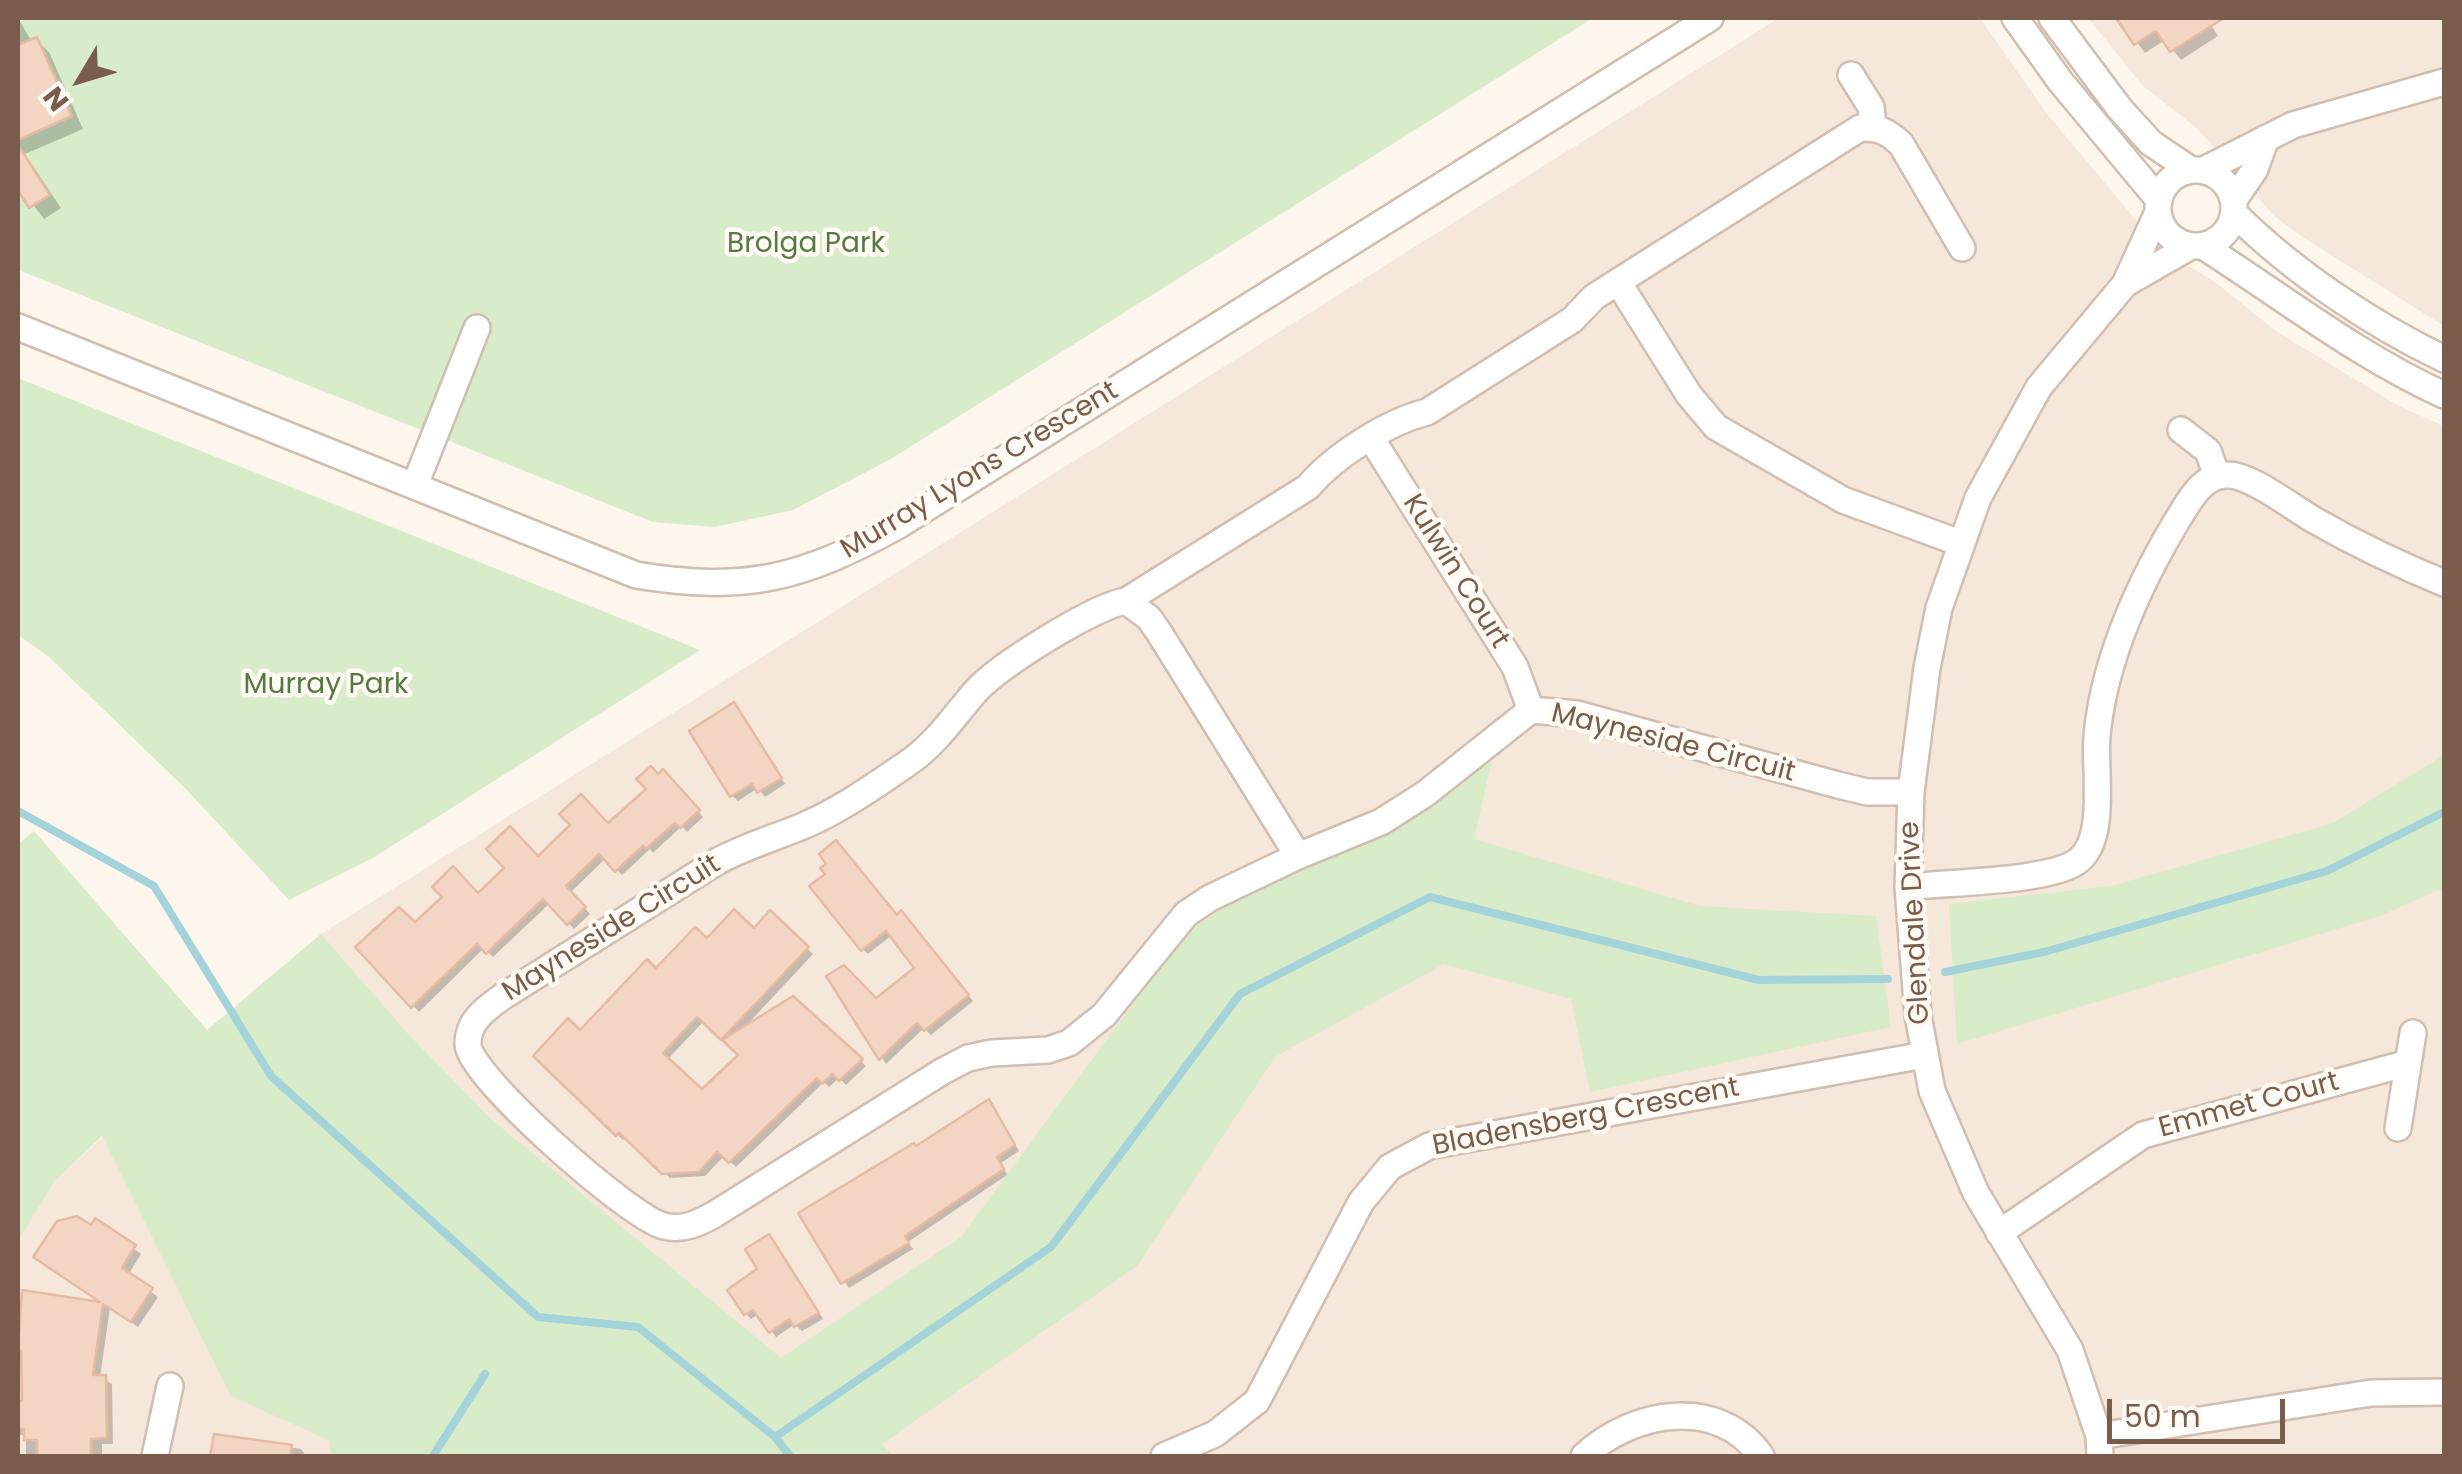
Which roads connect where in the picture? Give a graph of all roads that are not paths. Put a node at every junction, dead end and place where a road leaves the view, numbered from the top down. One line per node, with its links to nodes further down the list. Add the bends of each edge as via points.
1 (1710, 18): 22 (street, Murray Lyons Crescent, via 843,556 744,582 691,584 636,575)
2 (2014, 18): 9 (street)
3 (2052, 18): 8 (street, via 2151,142)
4 (1851, 75): 6 (street, via 1871,107)
5 (2444, 82): 7 (street)
6 (1873, 127): 12 (street, via 1902,144); 13 (street, Mayneside Circuit, via 1833,144)
7 (2266, 138): 8 (street); 10 (street)
8 (2198, 170): 9 (street, via 2170,180); 10 (street, via 2223,181)
9 (2159, 206): 11 (street, via 2169,234); 14 (street, Glendale Drive)
10 (2234, 207): 11 (street, via 2224,234); 17 (street, via 2290,264)
11 (2197, 246): 14 (street, Glendale Drive); 18 (street)
12 (1962, 248)
13 (1618, 282): 20 (street, Mayneside Circuit, via 1572,320 1427,412 1404,417); 23 (street, via 1716,426 1844,500)
14 (2125, 284): 23 (street, Glendale Drive, via 2039,388)
15 (18, 327): 22 (street, Murray Lyons Crescent)
16 (478, 328): 22 (street)
17 (2444, 359)
18 (2444, 396)
19 (2181, 430): 21 (street, via 2208,450)
20 (1372, 438): 25 (street, Mayneside Circuit, via 1308,488); 26 (street, Kulwin Court, via 1515,666)
21 (2217, 476): 24 (street, via 2247,481); 29 (street, via 2192,495 2126,619 2097,733 2096,828 2084,856 2058,872)
22 (414, 485)
23 (1960, 543): 27 (street, Glendale Drive, via 1926,668)
24 (2444, 583)
25 (1126, 601): 28 (street, via 1160,634); 28 (street, Mayneside Circuit, via 1098,609 997,672 907,764 820,818 718,862 502,997 471,1027 472,1061 590,1176 646,1219 683,1228 968,1058 1069,1043 1104,1015 1186,914)
26 (1531, 710): 27 (street, Mayneside Circuit, via 1577,714 1838,786); 28 (street, Mayneside Circuit, via 1381,822)
27 (1911, 792): 29 (street, Glendale Drive)
28 (1298, 856)
29 (1908, 887): 31 (street, Glendale Drive)
30 (2412, 1033): 32 (street)
31 (1924, 1055): 34 (street, Glendale Drive, via 1945,1127); 39 (street, Bladensberg Crescent, via 1410,1154 1361,1202 1258,1401 1215,1434)
32 (2408, 1063): 33 (street); 34 (street, Emmet Court, via 2143,1136)
33 (2398, 1128)
34 (1999, 1234): 37 (street, Glendale Drive, via 2070,1350)
35 (170, 1386): 38 (street)
36 (2444, 1392): 37 (street, via 2372,1393)
37 (2100, 1446)
38 (155, 1456)
39 (1164, 1456)
40 (1584, 1456): 41 (street, via 1618,1432 1684,1415 1724,1423)
41 (1761, 1456)

